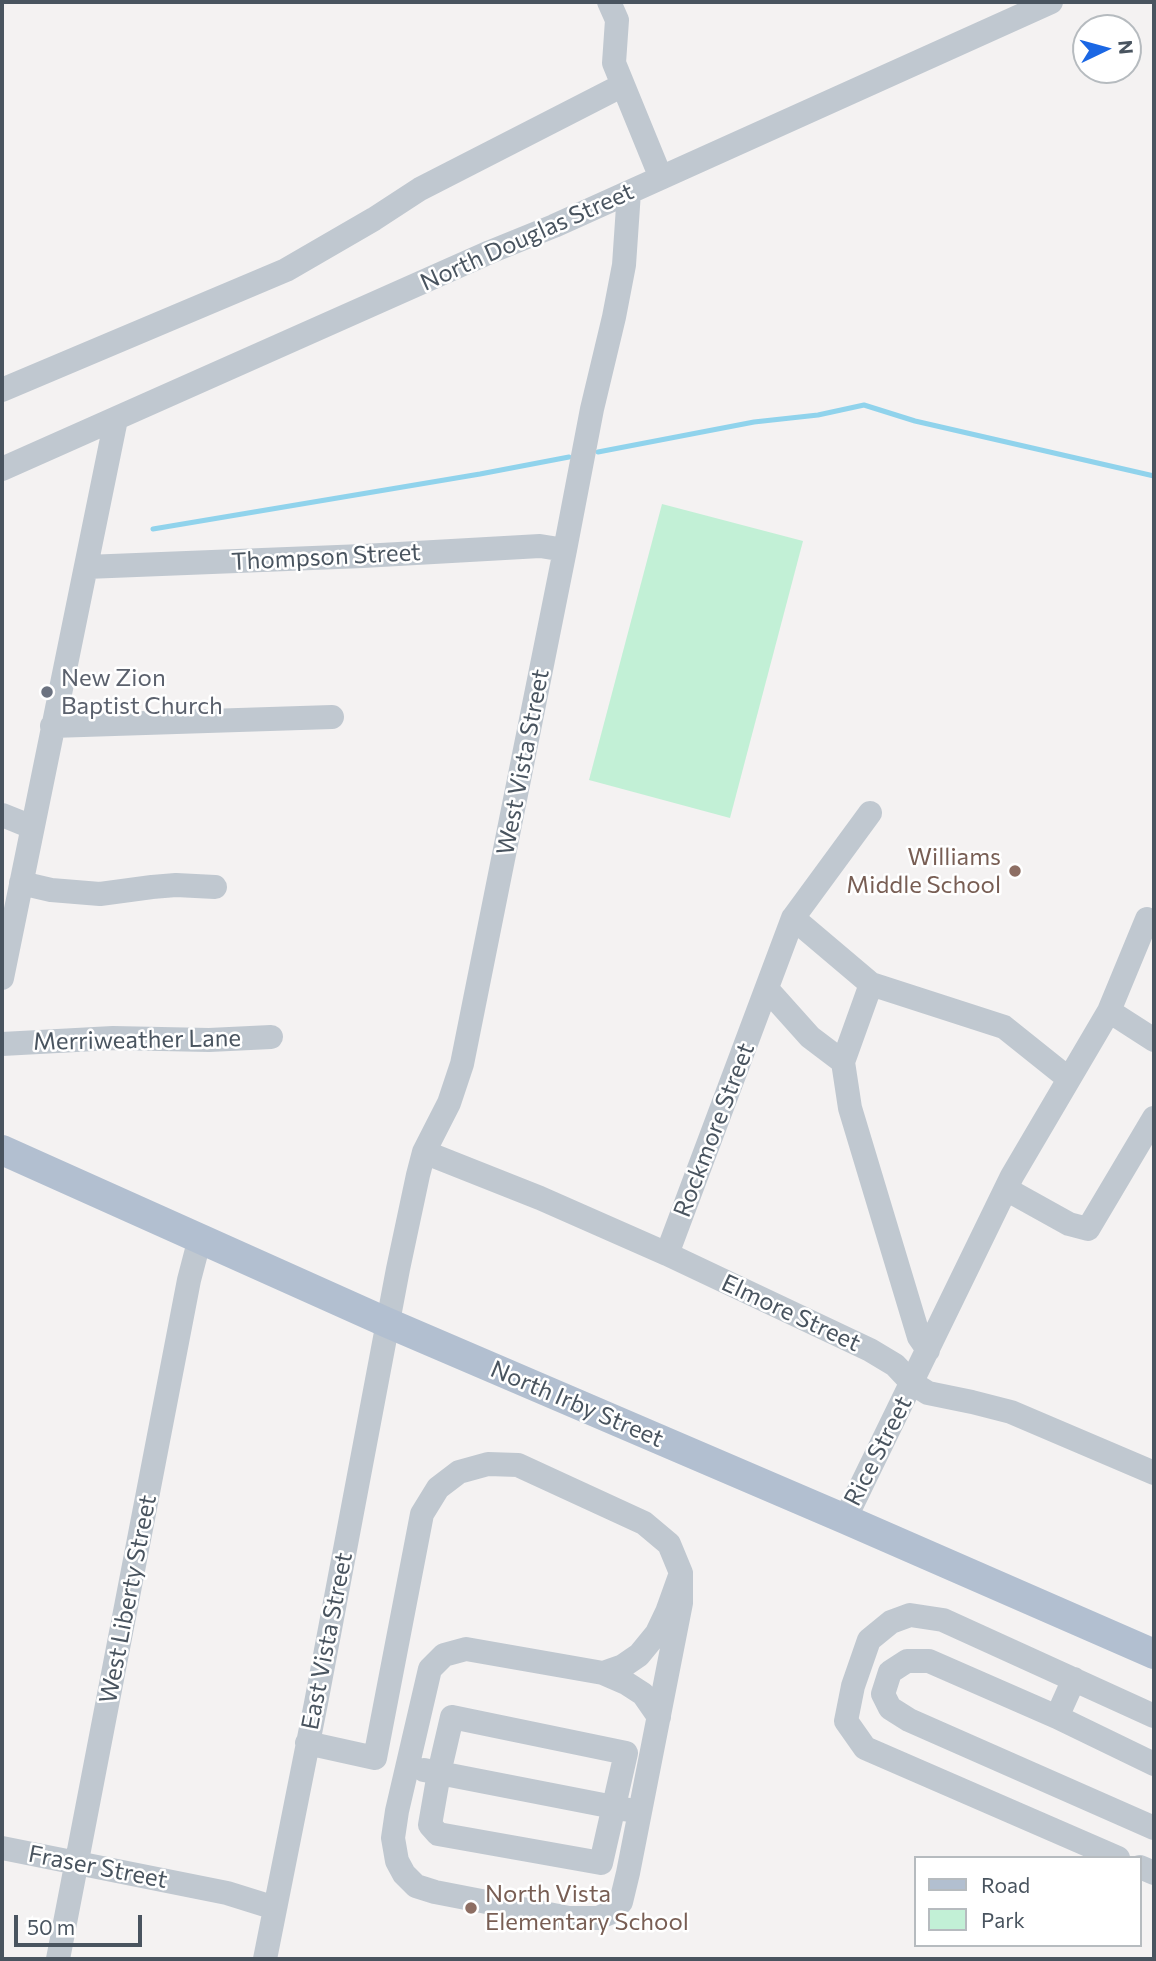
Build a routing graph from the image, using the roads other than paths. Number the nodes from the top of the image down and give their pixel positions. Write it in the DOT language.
graph roads {
  1 [pos="609,2"];
  2 [pos="1051,2"];
  3 [pos="623,85"];
  4 [pos="661,178"];
  5 [pos="629,192"];
  6 [pos="2,390"];
  7 [pos="116,419"];
  8 [pos="2,469"];
  9 [pos="565,550"];
  10 [pos="86,567"];
  11 [pos="332,717"];
  12 [pos="52,726"];
  13 [pos="870,813"];
  14 [pos="2,815"];
  15 [pos="32,827"];
  16 [pos="21,883"];
  17 [pos="215,887"];
  18 [pos="793,918"];
  19 [pos="1147,919"];
  20 [pos="2,978"];
  21 [pos="871,984"];
  22 [pos="764,998"];
  23 [pos="1109,1011"];
  24 [pos="271,1037"];
  25 [pos="1154,1040"];
  26 [pos="2,1044"];
  27 [pos="843,1062"];
  28 [pos="1069,1079"];
  29 [pos="1154,1118"];
  30 [pos="2,1150"];
  31 [pos="424,1152"];
  32 [pos="1006,1189"];
  33 [pos="200,1238"];
  34 [pos="667,1254"];
  35 [pos="388,1323"];
  36 [pos="928,1350"];
  37 [pos="912,1383"];
  38 [pos="1154,1474"];
  39 [pos="845,1518"];
  40 [pos="681,1573"];
  41 [pos="1154,1654"];
  42 [pos="603,1673"];
  43 [pos="1074,1679"];
  44 [pos="1154,1716"];
  45 [pos="659,1717"];
  46 [pos="1057,1717"];
  47 [pos="307,1743"];
  48 [pos="375,1758"];
  49 [pos="1154,1764"];
  50 [pos="407,1767"];
  51 [pos="439,1773"];
  52 [pos="615,1807"];
  53 [pos="640,1812"];
  54 [pos="1154,1828"];
  55 [pos="2,1848"];
  56 [pos="1113,1856"];
  57 [pos="77,1863"];
  58 [pos="275,1908"];
  59 [pos="58,1959"];
  60 [pos="265,1959"];
  1 -- 3 [label="street"];
  2 -- 4 [label="street, North Douglas Street"];
  3 -- 4 [label="street"];
  3 -- 6 [label="street"];
  4 -- 5 [label="street, North Douglas Street"];
  5 -- 7 [label="street, North Douglas Street"];
  5 -- 9 [label="street, West Vista Street"];
  7 -- 8 [label="street, North Douglas Street"];
  7 -- 10 [label="street"];
  9 -- 10 [label="street, Thompson Street"];
  9 -- 31 [label="street, West Vista Street"];
  10 -- 12 [label="street"];
  11 -- 12 [label="street"];
  12 -- 15 [label="street"];
  13 -- 18 [label="street, Rockmore Street"];
  14 -- 15 [label="street"];
  15 -- 16 [label="street"];
  16 -- 17 [label="street"];
  16 -- 20 [label="street"];
  18 -- 21 [label="street"];
  18 -- 22 [label="street, Rockmore Street"];
  19 -- 23 [label="street, Rice Street"];
  21 -- 27 [label="street"];
  21 -- 28 [label="street"];
  22 -- 27 [label="street"];
  22 -- 34 [label="street, Rockmore Street"];
  23 -- 25 [label="street"];
  23 -- 28 [label="street, Rice Street"];
  24 -- 26 [label="street, Merriweather Lane"];
  27 -- 36 [label="street"];
  28 -- 32 [label="street, Rice Street"];
  29 -- 32 [label="street"];
  30 -- 33 [label="main road, North Irby Street"];
  31 -- 34 [label="street, Elmore Street"];
  31 -- 35 [label="street, West Vista Street"];
  32 -- 36 [label="street, Rice Street"];
  33 -- 35 [label="main road, North Irby Street"];
  33 -- 57 [label="street, West Liberty Street"];
  34 -- 37 [label="street, Elmore Street"];
  35 -- 39 [label="main road, North Irby Street"];
  35 -- 47 [label="street, East Vista Street"];
  36 -- 37 [label="street, Rice Street"];
  37 -- 38 [label="street, Elmore Street"];
  37 -- 39 [label="street, Rice Street"];
  39 -- 41 [label="main road, North Irby Street"];
  40 -- 42 [label="street"];
  40 -- 45 [label="street"];
  40 -- 48 [label="street"];
  42 -- 45 [label="street"];
  42 -- 50 [label="street"];
  43 -- 44 [label="street"];
  43 -- 46 [label="street"];
  43 -- 56 [label="street"];
  45 -- 53 [label="street"];
  46 -- 49 [label="street"];
  46 -- 54 [label="street"];
  47 -- 48 [label="street"];
  47 -- 58 [label="street, East Vista Street"];
  48 -- 50 [label="street"];
  50 -- 51 [label="street"];
  50 -- 53 [label="street"];
  51 -- 52 [label="street"];
  51 -- 52 [label="street"];
  51 -- 52 [label="street"];
  52 -- 53 [label="street"];
  55 -- 57 [label="street, Fraser Street"];
  57 -- 58 [label="street, Fraser Street"];
  57 -- 59 [label="street, West Liberty Street"];
  58 -- 60 [label="street, East Vista Street"];
}
